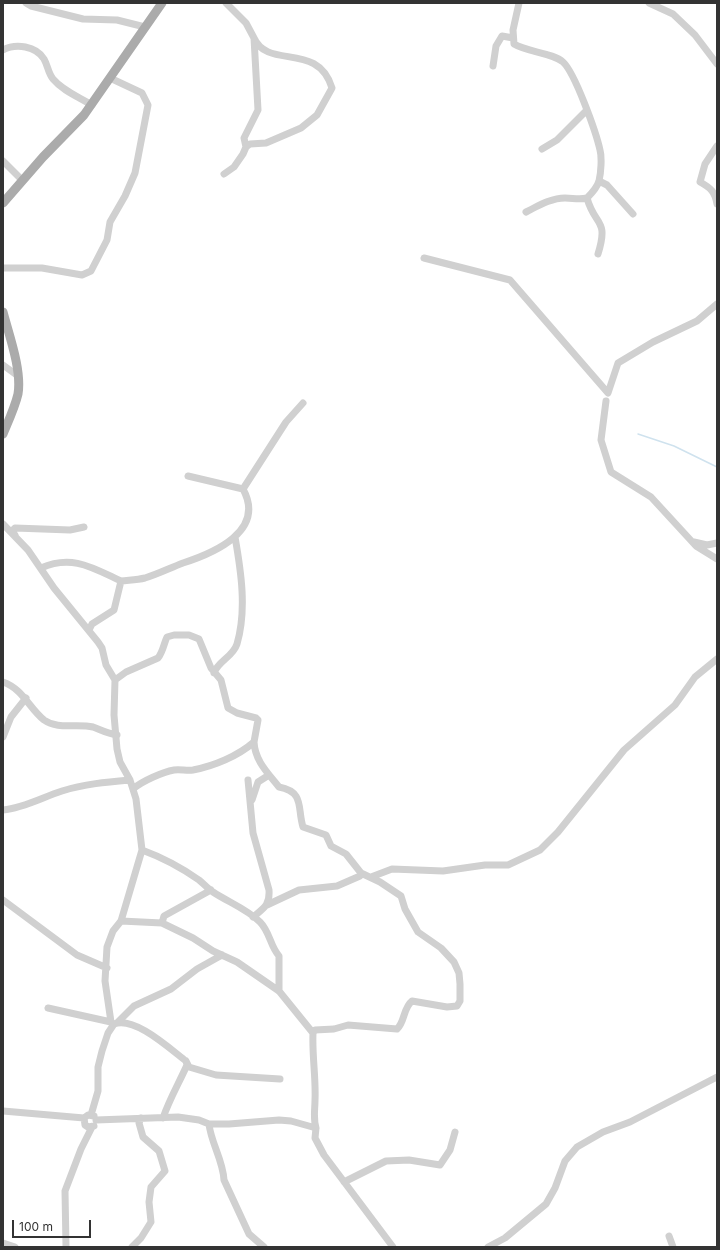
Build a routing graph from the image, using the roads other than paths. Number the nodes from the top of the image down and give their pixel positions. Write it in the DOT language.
graph roads {
  1 [pos="26,3"];
  2 [pos="162,3"];
  3 [pos="226,3"];
  4 [pos="519,3"];
  5 [pos="649,3"];
  6 [pos="145,27"];
  7 [pos="254,38"];
  8 [pos="513,38"];
  9 [pos="3,50"];
  10 [pos="717,64"];
  11 [pos="493,66"];
  12 [pos="110,78"];
  13 [pos="92,105"];
  14 [pos="586,110"];
  15 [pos="717,146"];
  16 [pos="246,147"];
  17 [pos="542,149"];
  18 [pos="3,161"];
  19 [pos="224,174"];
  20 [pos="22,180"];
  21 [pos="599,181"];
  22 [pos="587,198"];
  23 [pos="3,203"];
  24 [pos="717,204"];
  25 [pos="526,212"];
  26 [pos="633,214"];
  27 [pos="598,254"];
  28 [pos="424,258"];
  29 [pos="3,268"];
  30 [pos="717,304"];
  31 [pos="3,312"];
  32 [pos="3,366"];
  33 [pos="18,376"];
  34 [pos="606,401"];
  35 [pos="303,403"];
  36 [pos="4,430"];
  37 [pos="188,476"];
  38 [pos="243,489"];
  39 [pos="3,524"];
  40 [pos="84,527"];
  41 [pos="15,535"];
  42 [pos="235,537"];
  43 [pos="694,542"];
  44 [pos="717,543"];
  45 [pos="717,559"];
  46 [pos="40,568"];
  47 [pos="121,581"];
  48 [pos="89,630"];
  49 [pos="717,659"];
  50 [pos="214,673"];
  51 [pos="115,680"];
  52 [pos="3,682"];
  53 [pos="26,698"];
  54 [pos="117,735"];
  55 [pos="3,737"];
  56 [pos="254,742"];
  57 [pos="269,775"];
  58 [pos="130,780"];
  59 [pos="248,780"];
  60 [pos="133,789"];
  61 [pos="252,800"];
  62 [pos="3,810"];
  63 [pos="142,850"];
  64 [pos="361,873"];
  65 [pos="371,878"];
  66 [pos="211,890"];
  67 [pos="3,900"];
  68 [pos="267,905"];
  69 [pos="253,917"];
  70 [pos="121,921"];
  71 [pos="162,924"];
  72 [pos="222,955"];
  73 [pos="107,968"];
  74 [pos="279,991"];
  75 [pos="48,1008"];
  76 [pos="114,1023"];
  77 [pos="313,1033"];
  78 [pos="186,1061"];
  79 [pos="717,1077"];
  80 [pos="280,1079"];
  81 [pos="3,1111"];
  82 [pos="90,1117"];
  83 [pos="141,1118"];
  84 [pos="163,1118"];
  85 [pos="208,1124"];
  86 [pos="92,1127"];
  87 [pos="316,1128"];
  88 [pos="455,1132"];
  89 [pos="344,1182"];
  90 [pos="669,1236"];
  91 [pos="3,1243"];
  92 [pos="15,1247"];
  93 [pos="66,1247"];
  94 [pos="132,1247"];
  95 [pos="264,1247"];
  96 [pos="393,1247"];
  97 [pos="488,1247"];
  98 [pos="673,1247"];
  1 -- 6 [label="street"];
  2 -- 6 [label="main road"];
  3 -- 7 [label="street"];
  4 -- 8 [label="street"];
  5 -- 10 [label="street"];
  6 -- 12 [label="main road"];
  7 -- 16 [label="street"];
  7 -- 16 [label="street"];
  8 -- 11 [label="street"];
  8 -- 14 [label="street"];
  9 -- 13 [label="street"];
  12 -- 13 [label="main road"];
  12 -- 29 [label="street"];
  13 -- 20 [label="main road"];
  14 -- 17 [label="street"];
  14 -- 21 [label="street"];
  15 -- 24 [label="street"];
  16 -- 19 [label="street"];
  18 -- 20 [label="street"];
  20 -- 23 [label="main road"];
  21 -- 22 [label="street"];
  21 -- 26 [label="street"];
  22 -- 25 [label="street"];
  22 -- 27 [label="street"];
  28 -- 30 [label="street"];
  31 -- 33 [label="main road"];
  32 -- 33 [label="street"];
  33 -- 36 [label="main road"];
  34 -- 43 [label="street"];
  35 -- 38 [label="street"];
  37 -- 38 [label="street"];
  38 -- 42 [label="street"];
  39 -- 41 [label="street"];
  40 -- 41 [label="street"];
  41 -- 46 [label="street"];
  42 -- 47 [label="street"];
  42 -- 50 [label="street"];
  43 -- 44 [label="street"];
  43 -- 45 [label="street"];
  46 -- 47 [label="street"];
  46 -- 48 [label="street"];
  47 -- 48 [label="street"];
  48 -- 51 [label="street"];
  49 -- 65 [label="street"];
  50 -- 51 [label="street"];
  50 -- 56 [label="street"];
  51 -- 54 [label="street"];
  52 -- 53 [label="street"];
  53 -- 54 [label="street"];
  53 -- 55 [label="street"];
  54 -- 58 [label="street"];
  56 -- 57 [label="street"];
  56 -- 60 [label="street"];
  57 -- 61 [label="street"];
  57 -- 64 [label="street"];
  58 -- 60 [label="street"];
  58 -- 62 [label="street"];
  59 -- 61 [label="street"];
  60 -- 63 [label="street"];
  61 -- 68 [label="street"];
  63 -- 66 [label="street"];
  63 -- 70 [label="street"];
  64 -- 65 [label="street"];
  64 -- 68 [label="street"];
  65 -- 77 [label="street"];
  66 -- 69 [label="street"];
  66 -- 71 [label="street"];
  67 -- 73 [label="street"];
  68 -- 69 [label="street"];
  69 -- 74 [label="street"];
  70 -- 71 [label="street"];
  70 -- 73 [label="street"];
  71 -- 72 [label="street"];
  72 -- 74 [label="street"];
  72 -- 76 [label="street"];
  73 -- 76 [label="street"];
  74 -- 77 [label="street"];
  75 -- 76 [label="street"];
  76 -- 78 [label="street"];
  76 -- 82 [label="street"];
  77 -- 87 [label="street"];
  78 -- 80 [label="street"];
  78 -- 84 [label="street"];
  79 -- 97 [label="street"];
  81 -- 82 [label="street"];
  82 -- 83 [label="street"];
  82 -- 86 [label="street"];
  82 -- 86 [label="street"];
  83 -- 84 [label="street"];
  83 -- 94 [label="street"];
  84 -- 85 [label="street"];
  85 -- 87 [label="street"];
  85 -- 95 [label="street"];
  86 -- 93 [label="street"];
  87 -- 89 [label="street"];
  88 -- 89 [label="street"];
  89 -- 96 [label="street"];
  90 -- 98 [label="street"];
  91 -- 92 [label="street"];
}
